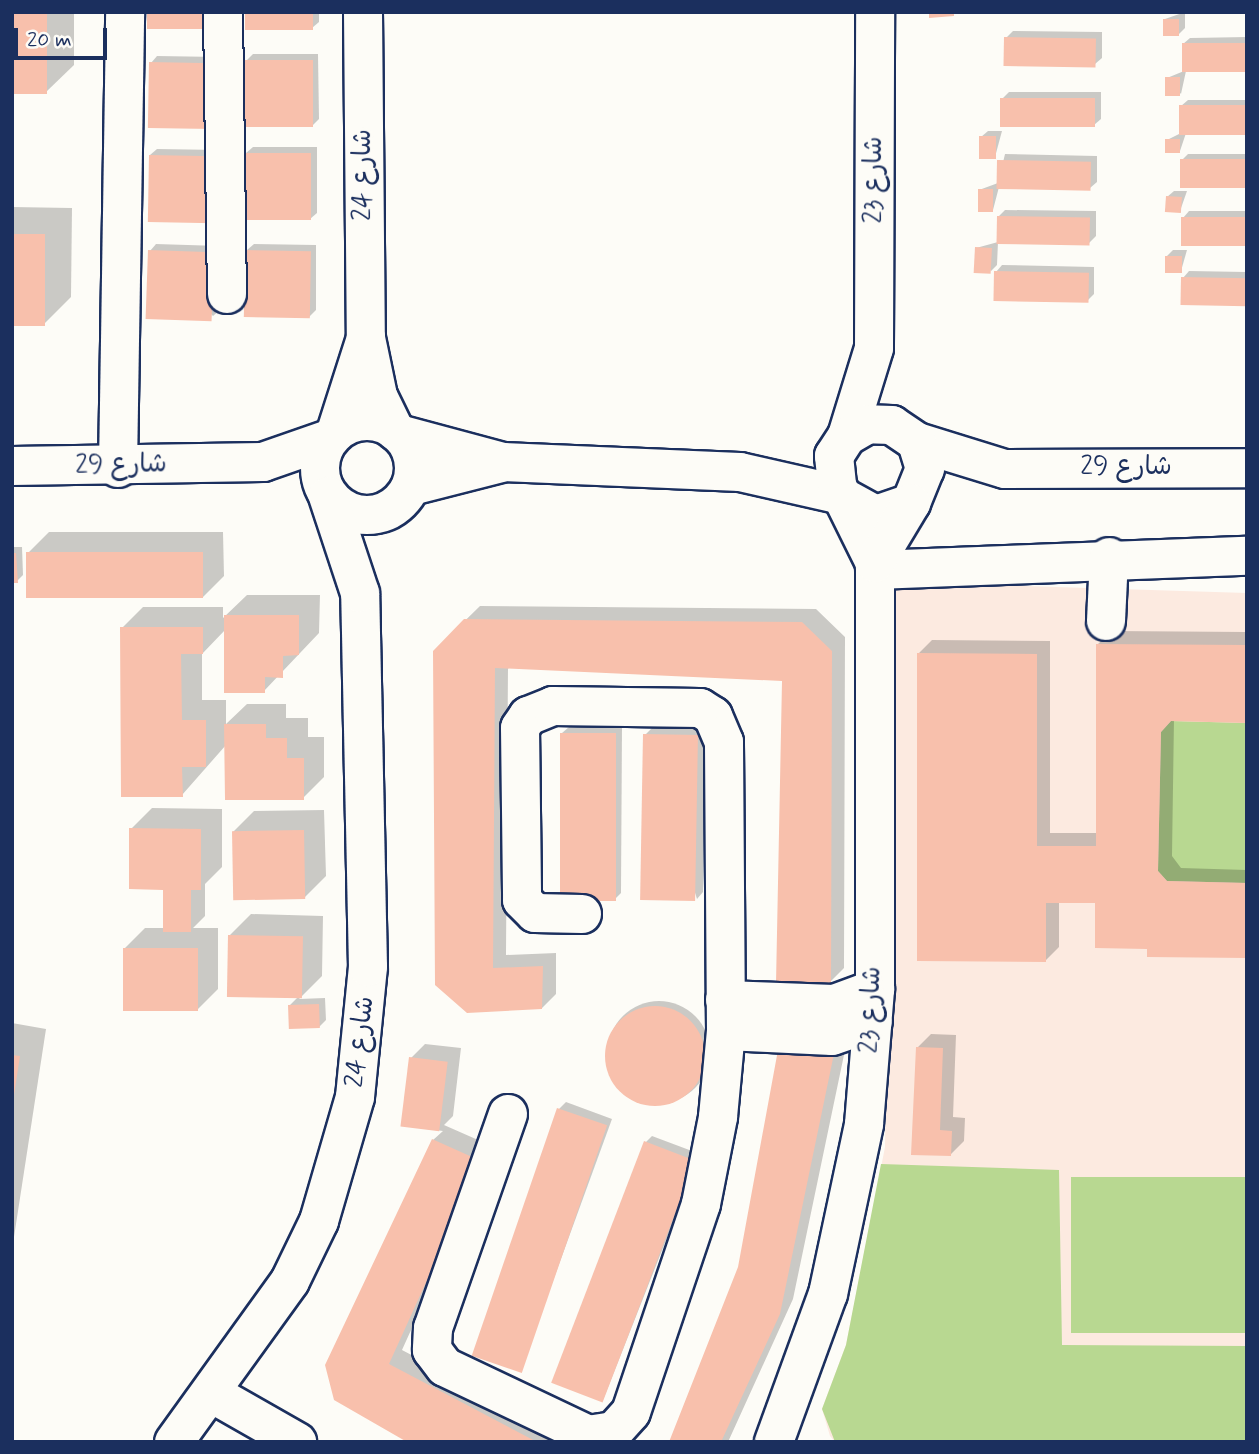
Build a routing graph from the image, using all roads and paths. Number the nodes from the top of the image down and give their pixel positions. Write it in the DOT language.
graph roads {
  1 [pos="125,12"];
  2 [pos="223,12"];
  3 [pos="363,12"];
  4 [pos="875,12"];
  5 [pos="227,295"];
  6 [pos="366,338"];
  7 [pos="874,348"];
  8 [pos="397,432"];
  9 [pos="333,435"];
  10 [pos="845,437"];
  11 [pos="915,440"];
  12 [pos="503,462"];
  13 [pos="230,463"];
  14 [pos="12,466"];
  15 [pos="118,468"];
  16 [pos="1247,468"];
  17 [pos="1004,469"];
  18 [pos="740,472"];
  19 [pos="326,493"];
  20 [pos="405,495"];
  21 [pos="842,496"];
  22 [pos="914,500"];
  23 [pos="1247,556"];
  24 [pos="1109,557"];
  25 [pos="875,567"];
  26 [pos="360,593"];
  27 [pos="1111,621"];
  28 [pos="582,914"];
  29 [pos="874,1005"];
  30 [pos="725,1016"];
  31 [pos="508,1114"];
  32 [pos="213,1394"];
  33 [pos="174,1442"];
  34 [pos="297,1442"];
  35 [pos="774,1442"];
  1 -- 15 [label="street"];
  2 -- 5 [label="street"];
  3 -- 6 [label="street, شارع 24"];
  4 -- 7 [label="street, شارع 23"];
  6 -- 8 [label="street, شارع 24"];
  6 -- 9 [label="street, شارع 24"];
  7 -- 10 [label="street, شارع 23"];
  7 -- 11 [label="street, شارع 23"];
  8 -- 9 [label="street"];
  8 -- 12 [label="street"];
  8 -- 20 [label="street"];
  9 -- 13 [label="street, شارع 29"];
  9 -- 19 [label="street"];
  10 -- 11 [label="street"];
  10 -- 18 [label="street"];
  10 -- 21 [label="street"];
  11 -- 17 [label="street, شارع 29"];
  11 -- 22 [label="street"];
  12 -- 18 [label="street"];
  12 -- 20 [label="street"];
  13 -- 15 [label="street, شارع 29"];
  13 -- 19 [label="street, شارع 29"];
  14 -- 15 [label="street, شارع 29"];
  16 -- 17 [label="street, شارع 29"];
  17 -- 22 [label="street, شارع 29"];
  18 -- 21 [label="street"];
  19 -- 20 [label="street"];
  19 -- 26 [label="street, شارع 24"];
  20 -- 26 [label="street, شارع 24"];
  21 -- 22 [label="street"];
  21 -- 25 [label="street, شارع 23"];
  22 -- 25 [label="street"];
  23 -- 24 [label="street"];
  24 -- 25 [label="street"];
  24 -- 27 [label="street"];
  25 -- 29 [label="street, شارع 23"];
  26 -- 32 [label="street, شارع 24"];
  28 -- 30 [label="street"];
  29 -- 30 [label="street"];
  29 -- 35 [label="street, شارع 23"];
  30 -- 31 [label="street"];
  32 -- 33 [label="street, شارع 24"];
  32 -- 34 [label="street"];
}
